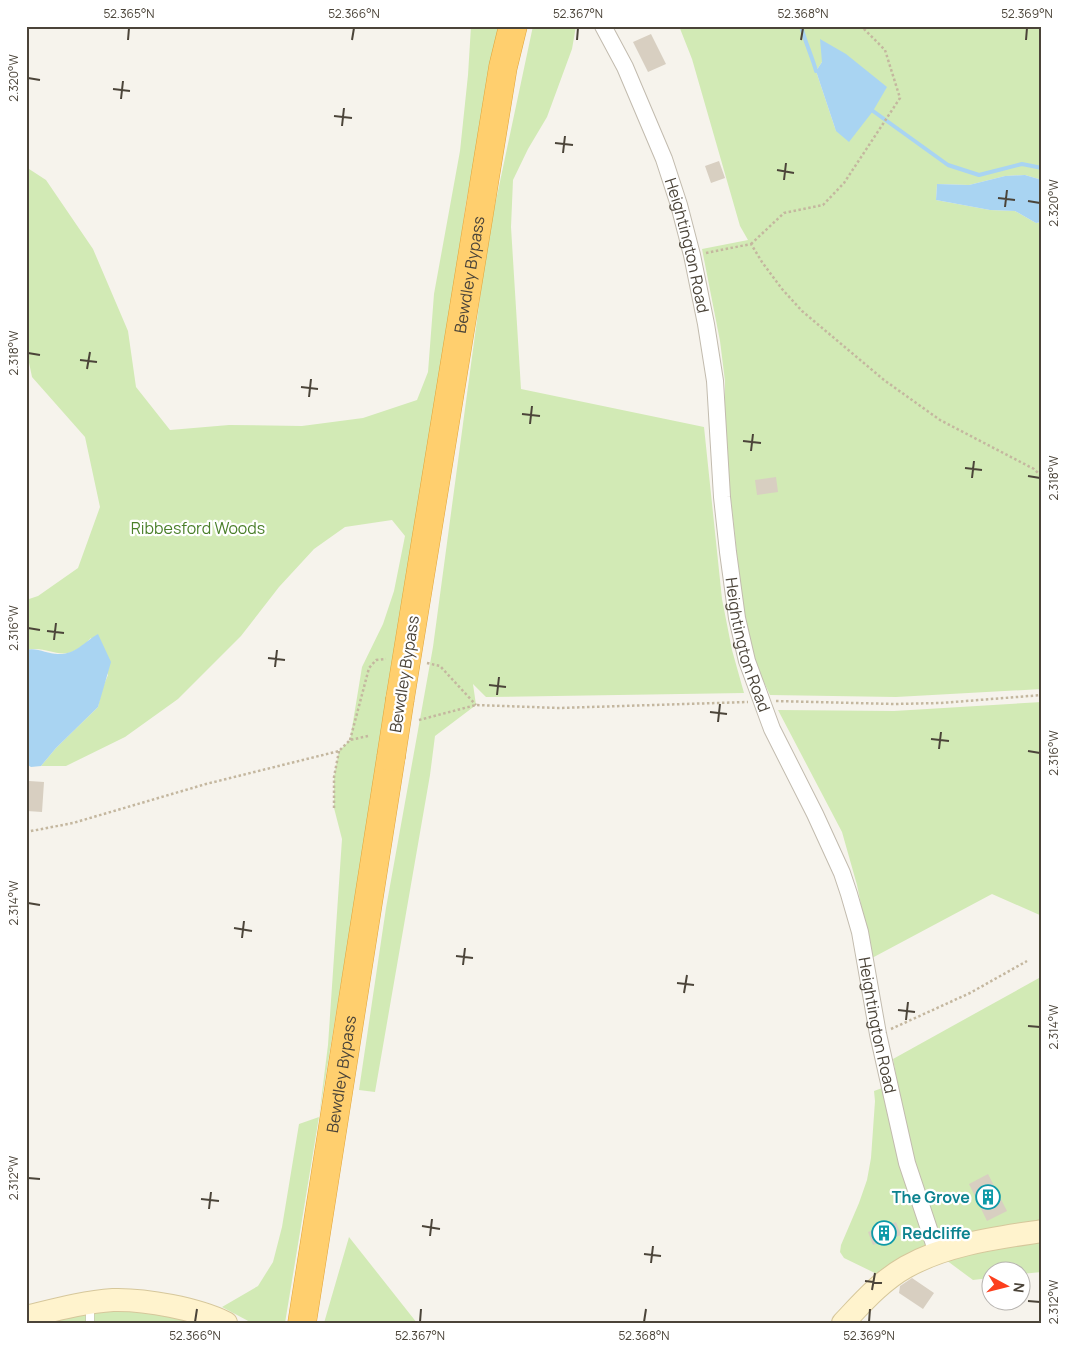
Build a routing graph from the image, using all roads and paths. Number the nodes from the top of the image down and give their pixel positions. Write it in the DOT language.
graph roads {
  1 [pos="513,26"];
  2 [pos="603,26"];
  3 [pos="861,26"];
  4 [pos="751,244"];
  5 [pos="692,255"];
  6 [pos="1042,477"];
  7 [pos="407,659"];
  8 [pos="1042,696"];
  9 [pos="760,701"];
  10 [pos="476,704"];
  11 [pos="419,720"];
  12 [pos="368,736"];
  13 [pos="350,740"];
  14 [pos="339,751"];
  15 [pos="334,808"];
  16 [pos="26,832"];
  17 [pos="1027,961"];
  18 [pos="878,1034"];
  19 [pos="1042,1231"];
  20 [pos="937,1253"];
  21 [pos="90,1313"];
  22 [pos="303,1315"];
  23 [pos="26,1317"];
  24 [pos="226,1323"];
  25 [pos="843,1323"];
  1 -- 7 [label="highway, Bewdley Bypass"];
  2 -- 5 [label="street, Heightington Road"];
  3 -- 4 [label="path"];
  4 -- 5 [label="path"];
  4 -- 6 [label="path"];
  5 -- 9 [label="street, Heightington Road"];
  7 -- 10 [label="path"];
  7 -- 13 [label="path"];
  7 -- 22 [label="highway, Bewdley Bypass, bridge"];
  8 -- 9 [label="path"];
  9 -- 10 [label="path"];
  9 -- 18 [label="street, Heightington Road"];
  10 -- 11 [label="path"];
  12 -- 13 [label="path"];
  13 -- 14 [label="path"];
  14 -- 15 [label="path"];
  14 -- 16 [label="path"];
  17 -- 18 [label="path"];
  18 -- 20 [label="street, Heightington Road"];
  19 -- 20 [label="main road"];
  20 -- 25 [label="main road"];
  21 -- 23 [label="main road"];
  21 -- 24 [label="main road"];
}
